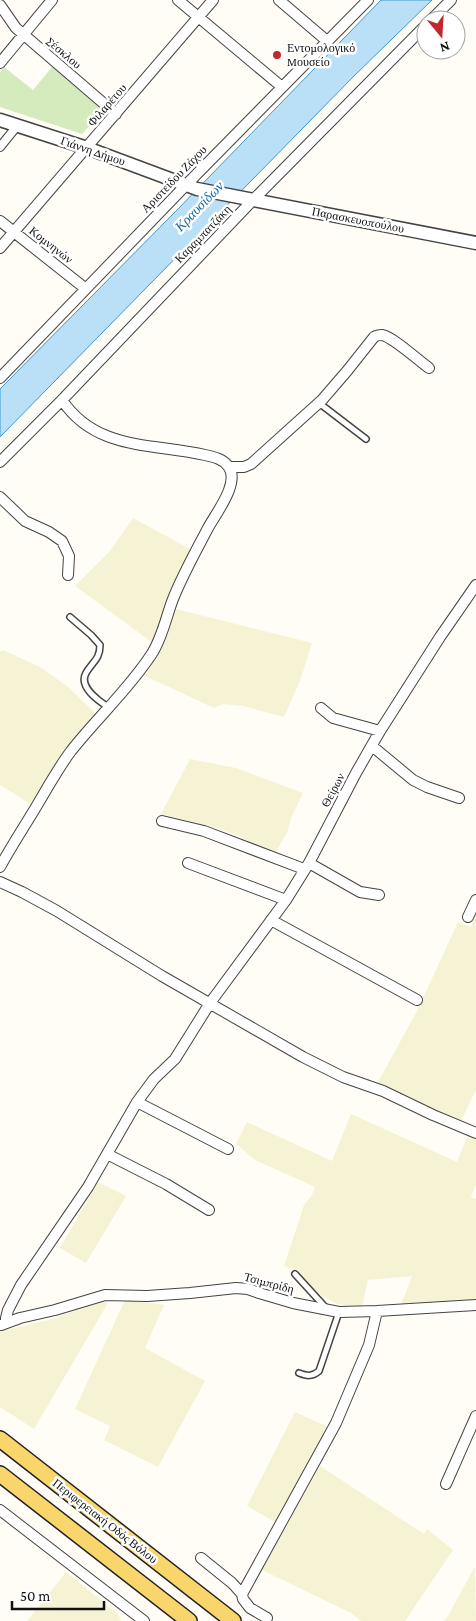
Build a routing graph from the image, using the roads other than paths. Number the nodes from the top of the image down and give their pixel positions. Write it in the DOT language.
graph roads {
  1 [pos="52,0"];
  2 [pos="178,0"];
  3 [pos="213,0"];
  4 [pos="279,0"];
  5 [pos="368,0"];
  6 [pos="451,0"];
  7 [pos="0,6"];
  8 [pos="441,10"];
  9 [pos="199,17"];
  10 [pos="24,35"];
  11 [pos="416,35"];
  12 [pos="328,41"];
  13 [pos="0,63"];
  14 [pos="282,87"];
  15 [pos="116,114"];
  16 [pos="0,120"];
  17 [pos="17,126"];
  18 [pos="0,147"];
  19 [pos="87,148"];
  20 [pos="191,187"];
  21 [pos="246,199"];
  22 [pos="0,221"];
  23 [pos="14,232"];
  24 [pos="476,243"];
  25 [pos="0,248"];
  26 [pos="86,289"];
  27 [pos="429,368"];
  28 [pos="0,378"];
  29 [pos="62,400"];
  30 [pos="318,403"];
  31 [pos="366,439"];
  32 [pos="0,462"];
  33 [pos="229,467"];
  34 [pos="0,497"];
  35 [pos="68,575"];
  36 [pos="476,585"];
  37 [pos="70,617"];
  38 [pos="109,707"];
  39 [pos="322,708"];
  40 [pos="380,731"];
  41 [pos="372,746"];
  42 [pos="459,798"];
  43 [pos="162,821"];
  44 [pos="188,862"];
  45 [pos="306,866"];
  46 [pos="0,867"];
  47 [pos="0,882"];
  48 [pos="379,895"];
  49 [pos="286,900"];
  50 [pos="476,900"];
  51 [pos="468,917"];
  52 [pos="271,920"];
  53 [pos="417,1000"];
  54 [pos="210,1003"];
  55 [pos="138,1102"];
  56 [pos="476,1132"];
  57 [pos="228,1149"];
  58 [pos="107,1154"];
  59 [pos="209,1210"];
  60 [pos="295,1274"];
  61 [pos="476,1305"];
  62 [pos="328,1310"];
  63 [pos="377,1311"];
  64 [pos="339,1312"];
  65 [pos="3,1320"];
  66 [pos="299,1373"];
  67 [pos="476,1416"];
  68 [pos="0,1439"];
  69 [pos="0,1474"];
  70 [pos="446,1484"];
  71 [pos="0,1510"];
  72 [pos="201,1558"];
  73 [pos="242,1594"];
  74 [pos="267,1618"];
  75 [pos="144,1621"];
  76 [pos="189,1621"];
  77 [pos="233,1621"];
  1 -- 10 [label="street"];
  2 -- 9 [label="street"];
  3 -- 9 [label="street, Φιλαρέτου"];
  4 -- 12 [label="street"];
  5 -- 12 [label="street, Αριστείδου Ζάχου"];
  6 -- 8 [label="street"];
  7 -- 10 [label="street, Σέσκλου"];
  9 -- 14 [label="street"];
  9 -- 15 [label="street, Φιλαρέτου"];
  10 -- 13 [label="street"];
  10 -- 15 [label="street, Σέσκλου"];
  11 -- 21 [label="street, Καραμπατζάκη"];
  12 -- 14 [label="street, Αριστείδου Ζάχου"];
  14 -- 20 [label="street, Αριστείδου Ζάχου"];
  15 -- 19 [label="street, Φιλαρέτου"];
  16 -- 17 [label="street, Γιάννη Δήμου"];
  17 -- 18 [label="street"];
  17 -- 19 [label="street, Γιάννη Δήμου"];
  19 -- 20 [label="street, Γιάννη Δήμου"];
  19 -- 23 [label="street, Φιλαρέτου"];
  20 -- 21 [label="street, Γιάννη Δήμου"];
  20 -- 26 [label="street, Αριστείδου Ζάχου"];
  21 -- 24 [label="street, Παρασκευοπούλου"];
  21 -- 29 [label="street, Καραμπατζάκη"];
  22 -- 23 [label="street, Κομνηνών"];
  23 -- 25 [label="street, Φιλαρέτου"];
  23 -- 26 [label="street, Κομνηνών"];
  26 -- 28 [label="street, Αριστείδου Ζάχου"];
  27 -- 30 [label="street"];
  29 -- 32 [label="street, Καραμπατζάκη"];
  29 -- 33 [label="street"];
  30 -- 31 [label="lane"];
  30 -- 33 [label="street"];
  33 -- 38 [label="street"];
  34 -- 35 [label="street"];
  36 -- 40 [label="street, Θείρων"];
  37 -- 38 [label="lane"];
  38 -- 46 [label="street"];
  39 -- 40 [label="street"];
  40 -- 41 [label="street, Θείρων"];
  41 -- 42 [label="street"];
  41 -- 45 [label="street, Θείρων"];
  43 -- 45 [label="street"];
  44 -- 49 [label="street"];
  45 -- 48 [label="street"];
  45 -- 49 [label="street, Θείρων"];
  47 -- 54 [label="street"];
  49 -- 52 [label="street, Θείρων"];
  50 -- 51 [label="street"];
  52 -- 53 [label="street"];
  52 -- 54 [label="street, Θείρων"];
  54 -- 55 [label="street, Θείρων"];
  54 -- 56 [label="street"];
  55 -- 57 [label="street"];
  55 -- 58 [label="street, Θείρων"];
  58 -- 59 [label="street"];
  58 -- 65 [label="street, Θείρων"];
  60 -- 62 [label="lane"];
  61 -- 63 [label="street, Τσιμπρίδη"];
  62 -- 64 [label="street, Τσιμπρίδη"];
  62 -- 65 [label="street, Τσιμπρίδη"];
  63 -- 64 [label="street, Τσιμπρίδη"];
  63 -- 73 [label="street"];
  64 -- 66 [label="lane"];
  67 -- 70 [label="street"];
  68 -- 77 [label="main road, Περιφερειακή Οδός Βόλου"];
  69 -- 76 [label="main road"];
  71 -- 75 [label="street"];
  72 -- 73 [label="street"];
  73 -- 74 [label="street"];
}
